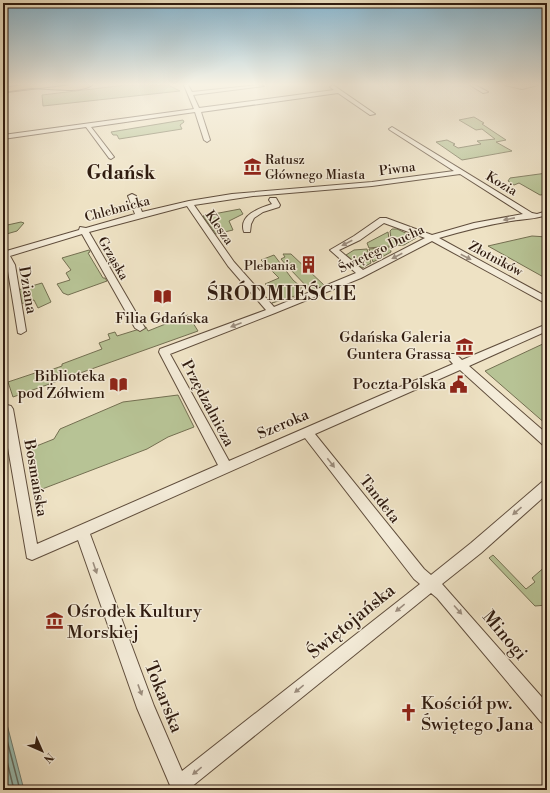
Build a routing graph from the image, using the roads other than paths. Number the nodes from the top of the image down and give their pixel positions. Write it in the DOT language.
graph roads {
  1 [pos="108,122"];
  2 [pos="201,122"];
  3 [pos="87,125"];
  4 [pos="392,129"];
  5 [pos="3,137"];
  6 [pos="207,140"];
  7 [pos="111,157"];
  8 [pos="3,172"];
  9 [pos="461,172"];
  10 [pos="4,175"];
  11 [pos="270,192"];
  12 [pos="239,195"];
  13 [pos="132,196"];
  14 [pos="189,203"];
  15 [pos="139,214"];
  16 [pos="547,214"];
  17 [pos="530,215"];
  18 [pos="83,230"];
  19 [pos="247,230"];
  20 [pos="432,238"];
  21 [pos="4,255"];
  22 [pos="362,274"];
  23 [pos="547,300"];
  24 [pos="272,311"];
  25 [pos="547,326"];
  26 [pos="140,328"];
  27 [pos="21,331"];
  28 [pos="164,352"];
  29 [pos="456,361"];
  30 [pos="5,410"];
  31 [pos="307,432"];
  32 [pos="547,441"];
  33 [pos="226,468"];
  34 [pos="547,486"];
  35 [pos="82,532"];
  36 [pos="32,553"];
  37 [pos="430,583"];
  38 [pos="547,716"];
  39 [pos="180,788"];
  1 -- 3 [label="street"];
  2 -- 6 [label="street"];
  3 -- 5 [label="street"];
  3 -- 7 [label="street"];
  4 -- 9 [label="street, Kozia"];
  8 -- 10 [label="street"];
  9 -- 11 [label="street, Piwna"];
  9 -- 17 [label="street, Kozia"];
  11 -- 12 [label="street, Piwna"];
  11 -- 19 [label="street"];
  12 -- 14 [label="street, Chlebnicka"];
  13 -- 15 [label="street"];
  14 -- 15 [label="street, Chlebnicka"];
  14 -- 24 [label="street, Klesza"];
  15 -- 18 [label="street, Chlebnicka"];
  16 -- 17 [label="street, Świętego Ducha"];
  17 -- 20 [label="street, Świętego Ducha, one-way"];
  18 -- 21 [label="street, Chlebnicka"];
  18 -- 26 [label="street, Grząska"];
  20 -- 22 [label="street, Świętego Ducha, one-way"];
  20 -- 22 [label="street, Złotników, one-way"];
  20 -- 23 [label="street, Złotników, one-way"];
  21 -- 27 [label="street, Dziana"];
  22 -- 24 [label="street, Świętego Ducha"];
  24 -- 28 [label="street, Świętego Ducha, one-way"];
  25 -- 29 [label="street, Szeroka"];
  28 -- 33 [label="street, Przędzalnicza"];
  29 -- 31 [label="street, Szeroka"];
  29 -- 32 [label="street"];
  30 -- 36 [label="street, Bosmańska"];
  31 -- 33 [label="street, Szeroka"];
  31 -- 37 [label="street, Tandeta, one-way"];
  33 -- 35 [label="street, Szeroka"];
  34 -- 37 [label="street, Świętojańska, one-way"];
  35 -- 36 [label="street, Szeroka"];
  35 -- 39 [label="street, Tokarska, one-way"];
  37 -- 38 [label="street, Minogi, one-way"];
  37 -- 39 [label="street, Świętojańska, one-way"];
}
